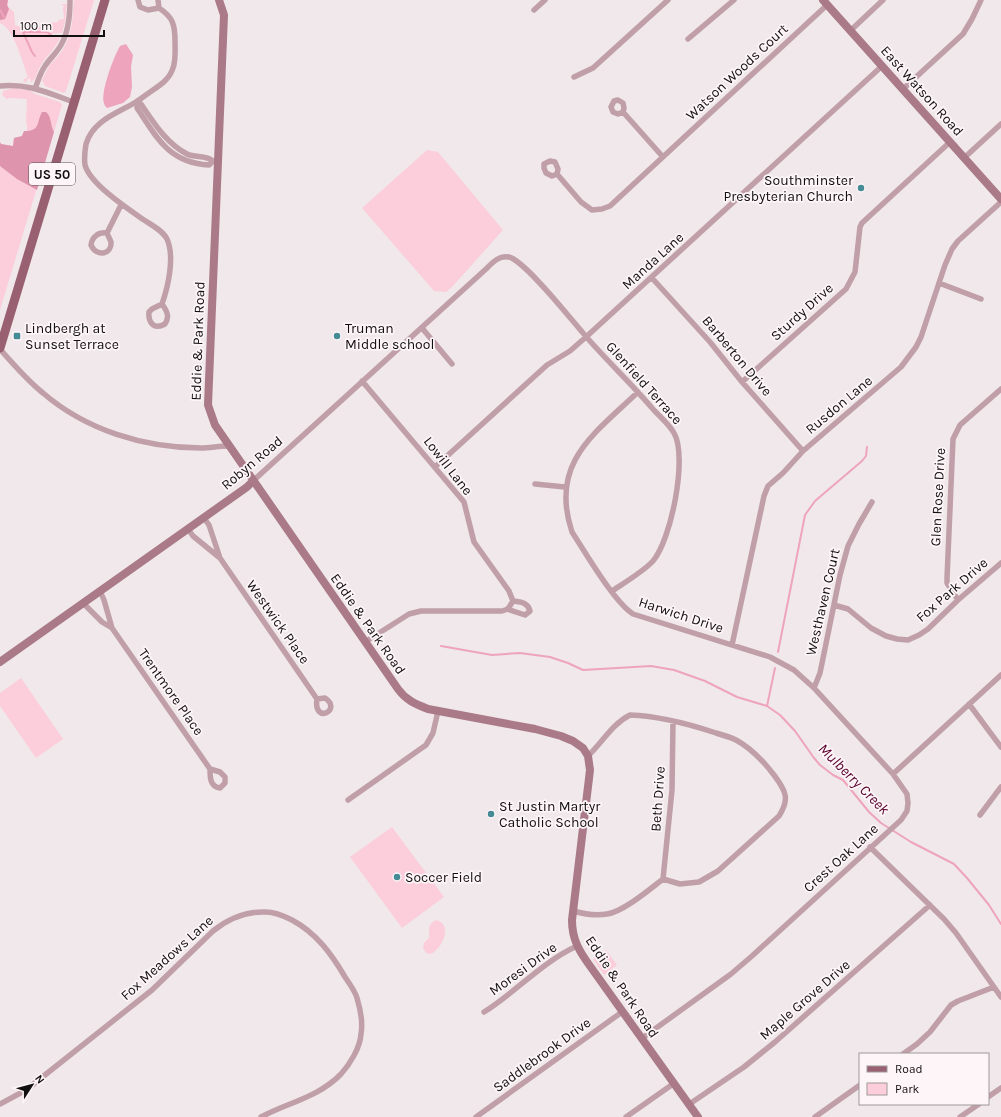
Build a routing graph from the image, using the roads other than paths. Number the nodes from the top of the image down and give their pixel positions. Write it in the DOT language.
graph roads {
  1 [pos="70,0"];
  2 [pos="105,0"];
  3 [pos="138,0"];
  4 [pos="158,0"];
  5 [pos="219,0"];
  6 [pos="545,0"];
  7 [pos="668,0"];
  8 [pos="734,0"];
  9 [pos="883,0"];
  10 [pos="981,0"];
  11 [pos="825,2"];
  12 [pos="159,8"];
  13 [pos="534,10"];
  14 [pos="850,30"];
  15 [pos="688,39"];
  16 [pos="882,66"];
  17 [pos="574,77"];
  18 [pos="0,86"];
  19 [pos="35,89"];
  20 [pos="903,89"];
  21 [pos="74,102"];
  22 [pos="137,103"];
  23 [pos="623,112"];
  24 [pos="1001,124"];
  25 [pos="950,142"];
  26 [pos="663,157"];
  27 [pos="964,158"];
  28 [pos="216,161"];
  29 [pos="557,174"];
  30 [pos="1001,200"];
  31 [pos="121,205"];
  32 [pos="107,233"];
  33 [pos="500,258"];
  34 [pos="652,278"];
  35 [pos="939,283"];
  36 [pos="981,299"];
  37 [pos="162,304"];
  38 [pos="422,328"];
  39 [pos="586,337"];
  40 [pos="0,348"];
  41 [pos="452,364"];
  42 [pos="362,381"];
  43 [pos="742,382"];
  44 [pos="1001,389"];
  45 [pos="638,392"];
  46 [pos="228,446"];
  47 [pos="803,452"];
  48 [pos="436,467"];
  49 [pos="254,482"];
  50 [pos="535,484"];
  51 [pos="565,487"];
  52 [pos="872,502"];
  53 [pos="204,518"];
  54 [pos="188,529"];
  55 [pos="220,558"];
  56 [pos="1001,563"];
  57 [pos="100,591"];
  58 [pos="612,591"];
  59 [pos="958,600"];
  60 [pos="513,601"];
  61 [pos="83,603"];
  62 [pos="834,605"];
  63 [pos="507,609"];
  64 [pos="112,628"];
  65 [pos="365,642"];
  66 [pos="732,645"];
  67 [pos="0,662"];
  68 [pos="1001,675"];
  69 [pos="814,688"];
  70 [pos="317,699"];
  71 [pos="969,704"];
  72 [pos="438,711"];
  73 [pos="673,721"];
  74 [pos="1001,747"];
  75 [pos="588,756"];
  76 [pos="210,769"];
  77 [pos="893,774"];
  78 [pos="1001,787"];
  79 [pos="348,800"];
  80 [pos="980,815"];
  81 [pos="870,847"];
  82 [pos="663,879"];
  83 [pos="930,904"];
  84 [pos="573,911"];
  85 [pos="577,946"];
  86 [pos="994,987"];
  87 [pos="1001,997"];
  88 [pos="484,1012"];
  89 [pos="622,1012"];
  90 [pos="641,1039"];
  91 [pos="904,1053"];
  92 [pos="673,1084"];
  93 [pos="859,1086"];
  94 [pos="1001,1088"];
  95 [pos="989,1096"];
  96 [pos="0,1104"];
  97 [pos="688,1105"];
  98 [pos="978,1105"];
  99 [pos="261,1117"];
  100 [pos="476,1117"];
  101 [pos="626,1117"];
  102 [pos="698,1117"];
  103 [pos="815,1117"];
  104 [pos="960,1117"];
  1 -- 19 [label="street"];
  2 -- 21 [label="main road, US 50"];
  3 -- 12 [label="street"];
  4 -- 12 [label="street"];
  5 -- 28 [label="street, Eddie & Park Road"];
  6 -- 13 [label="street"];
  7 -- 17 [label="street"];
  8 -- 15 [label="street"];
  9 -- 14 [label="street"];
  10 -- 20 [label="street"];
  11 -- 14 [label="street, East Watson Road"];
  11 -- 26 [label="street, Watson Woods Court"];
  12 -- 22 [label="street"];
  14 -- 16 [label="street, East Watson Road"];
  16 -- 20 [label="street, East Watson Road"];
  16 -- 34 [label="street, Manda Lane"];
  18 -- 19 [label="street"];
  19 -- 21 [label="street"];
  20 -- 25 [label="street, East Watson Road"];
  21 -- 40 [label="main road, US 50"];
  22 -- 28 [label="street"];
  22 -- 31 [label="street"];
  23 -- 26 [label="street"];
  24 -- 27 [label="street"];
  25 -- 27 [label="street, East Watson Road"];
  25 -- 43 [label="street, Sturdy Drive"];
  26 -- 29 [label="street, Watson Woods Court"];
  27 -- 30 [label="street, East Watson Road"];
  28 -- 46 [label="street, Eddie & Park Road"];
  30 -- 35 [label="street, Rusdon Lane"];
  31 -- 32 [label="street"];
  31 -- 37 [label="street"];
  33 -- 38 [label="street, Robyn Road"];
  33 -- 39 [label="street, Glenfield Terrace"];
  34 -- 39 [label="street, Manda Lane"];
  34 -- 43 [label="street, Barberton Drive"];
  35 -- 36 [label="street"];
  35 -- 47 [label="street, Rusdon Lane"];
  38 -- 41 [label="street"];
  38 -- 42 [label="street, Robyn Road"];
  39 -- 45 [label="street, Glenfield Terrace"];
  39 -- 48 [label="street, Manda Lane"];
  40 -- 46 [label="street"];
  42 -- 48 [label="street, Lowill Lane"];
  42 -- 49 [label="street, Robyn Road"];
  43 -- 47 [label="street, Barberton Drive"];
  44 -- 59 [label="street, Glen Rose Drive"];
  45 -- 51 [label="street, Harwich Drive"];
  45 -- 58 [label="street, Glenfield Terrace"];
  46 -- 49 [label="street, Eddie & Park Road"];
  47 -- 66 [label="street, Rusdon Lane"];
  48 -- 60 [label="street, Lowill Lane"];
  49 -- 53 [label="street, Robyn Road"];
  49 -- 65 [label="street, Eddie & Park Road"];
  50 -- 51 [label="street"];
  51 -- 58 [label="street, Harwich Drive"];
  52 -- 62 [label="street, Westhaven Court"];
  53 -- 54 [label="street, Robyn Road"];
  53 -- 55 [label="street, Westwick Place"];
  54 -- 55 [label="street, Westwick Place"];
  54 -- 57 [label="street, Robyn Road"];
  55 -- 70 [label="street, Westwick Place"];
  56 -- 59 [label="street, Fox Park Drive"];
  57 -- 61 [label="street, Robyn Road"];
  57 -- 64 [label="street, Trentmore Place"];
  58 -- 66 [label="street, Harwich Drive"];
  59 -- 62 [label="street, Fox Park Drive"];
  60 -- 63 [label="street"];
  60 -- 63 [label="street"];
  61 -- 64 [label="street, Trentmore Place"];
  61 -- 67 [label="street, Robyn Road"];
  62 -- 69 [label="street, Westhaven Court"];
  63 -- 65 [label="street"];
  64 -- 76 [label="street, Trentmore Place"];
  65 -- 72 [label="street, Eddie & Park Road"];
  66 -- 69 [label="street, Harwich Drive"];
  68 -- 71 [label="street"];
  69 -- 77 [label="street, Harwich Drive"];
  71 -- 74 [label="street"];
  71 -- 77 [label="street"];
  72 -- 75 [label="street, Eddie & Park Road"];
  72 -- 79 [label="street"];
  73 -- 75 [label="street"];
  73 -- 82 [label="street, Beth Drive"];
  73 -- 82 [label="street"];
  75 -- 84 [label="street, Eddie & Park Road"];
  77 -- 81 [label="street, Crest Oak Lane"];
  78 -- 80 [label="street"];
  81 -- 83 [label="street"];
  81 -- 90 [label="street, Crest Oak Lane"];
  82 -- 84 [label="street"];
  83 -- 86 [label="street"];
  83 -- 97 [label="street, Maple Grove Drive"];
  84 -- 85 [label="street, Eddie & Park Road"];
  85 -- 88 [label="street, Moresi Drive"];
  85 -- 89 [label="street, Eddie & Park Road"];
  86 -- 87 [label="street"];
  86 -- 91 [label="street"];
  89 -- 90 [label="street, Eddie & Park Road"];
  89 -- 100 [label="street, Saddlebrook Drive"];
  90 -- 92 [label="street, Eddie & Park Road"];
  92 -- 97 [label="street, Eddie & Park Road"];
  92 -- 101 [label="street"];
  93 -- 103 [label="street"];
  94 -- 95 [label="street"];
  96 -- 99 [label="street, Fox Meadows Lane"];
  97 -- 102 [label="street, Eddie & Park Road"];
  98 -- 104 [label="street"];
}
